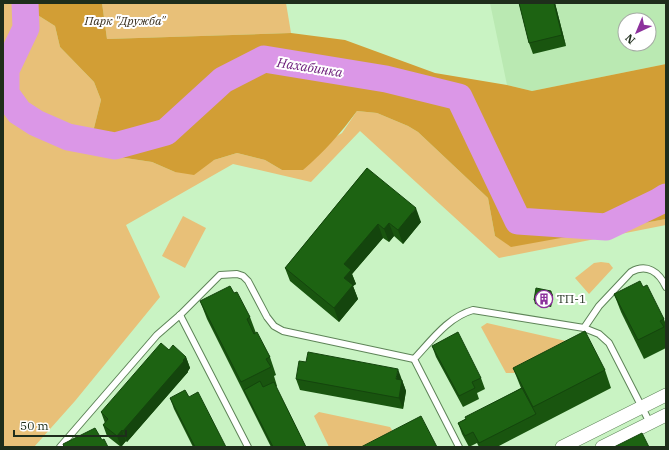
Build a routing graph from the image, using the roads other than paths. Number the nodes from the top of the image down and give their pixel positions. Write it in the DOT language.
graph roads {
  1 [pos="666,287"];
  2 [pos="180,315"];
  3 [pos="584,328"];
  4 [pos="414,359"];
  5 [pos="666,395"];
  6 [pos="643,407"];
  7 [pos="666,415"];
  8 [pos="650,423"];
  9 [pos="60,447"];
  10 [pos="248,447"];
  11 [pos="458,447"];
  12 [pos="562,447"];
  13 [pos="602,447"];
  1 -- 3 [label="lane"];
  2 -- 4 [label="lane"];
  2 -- 9 [label="lane"];
  2 -- 10 [label="lane"];
  3 -- 4 [label="lane"];
  3 -- 6 [label="lane"];
  4 -- 11 [label="lane"];
  5 -- 6 [label="street"];
  6 -- 8 [label="lane"];
  6 -- 12 [label="street"];
  7 -- 8 [label="street"];
  8 -- 13 [label="street"];
}
